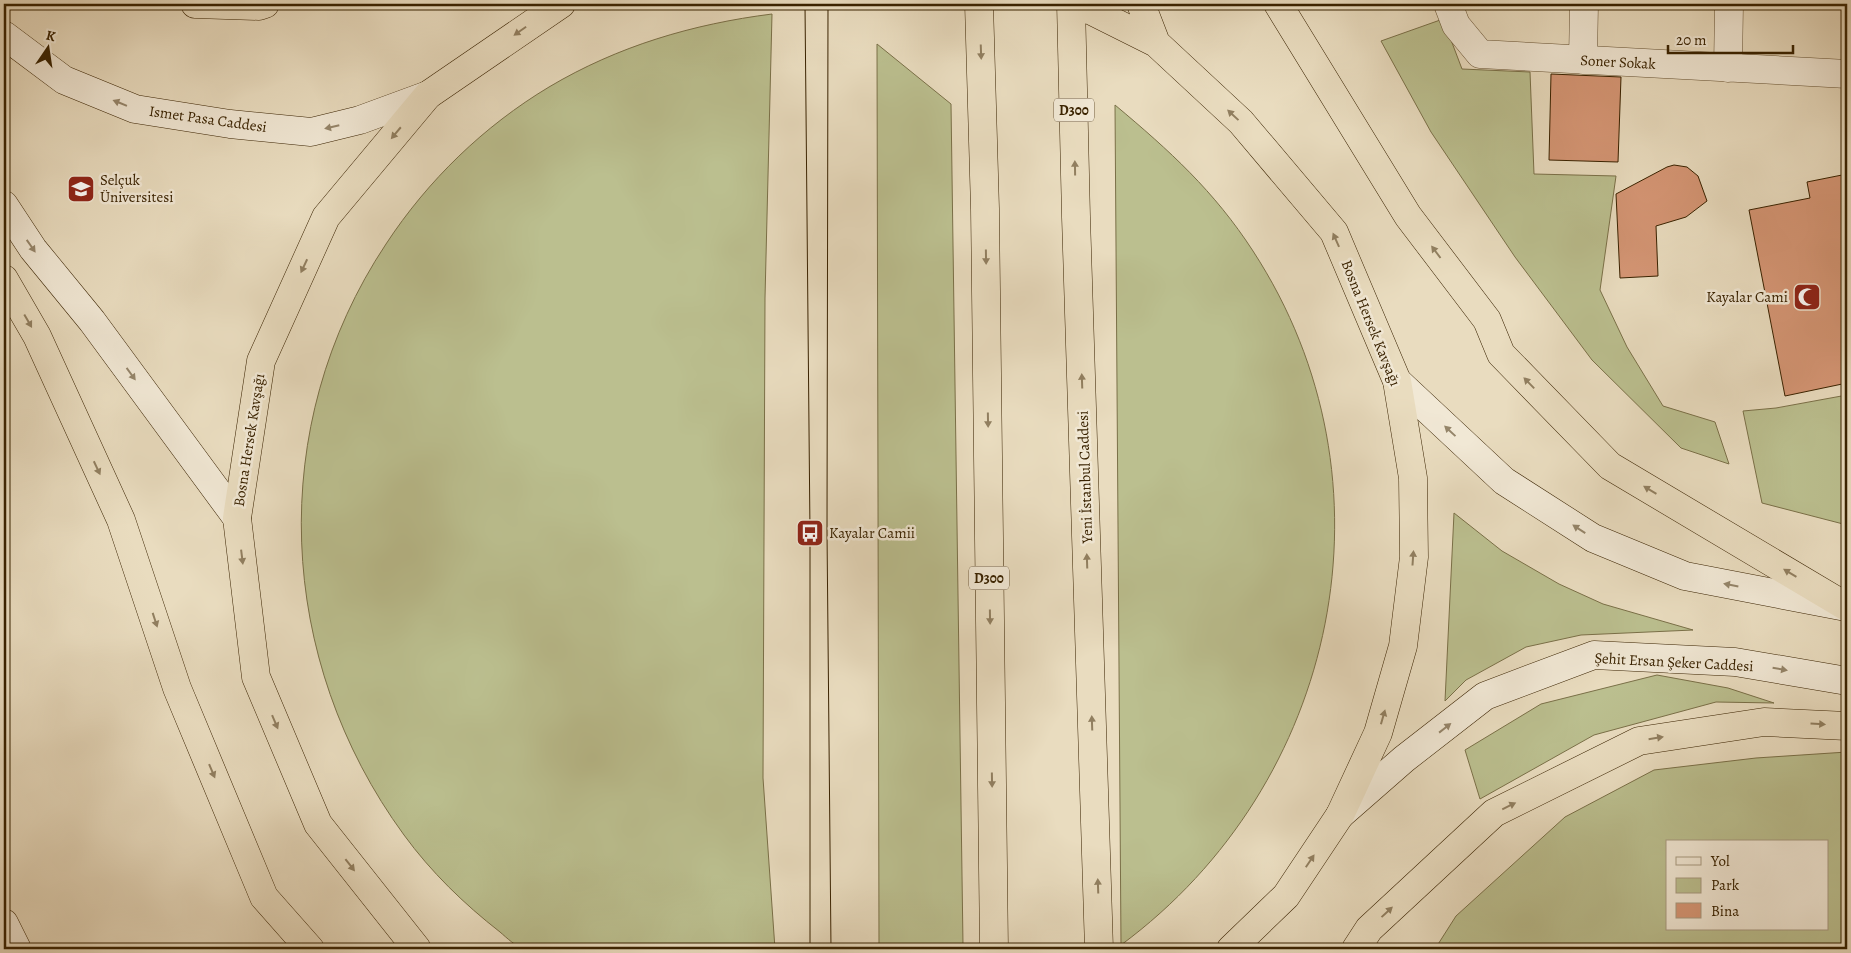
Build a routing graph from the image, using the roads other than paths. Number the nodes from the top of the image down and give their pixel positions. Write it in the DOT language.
graph roads {
  1 [pos="195,4"];
  2 [pos="265,4"];
  3 [pos="560,4"];
  4 [pos="979,4"];
  5 [pos="1071,4"];
  6 [pos="1078,4"];
  7 [pos="1140,4"];
  8 [pos="1278,4"];
  9 [pos="1448,4"];
  10 [pos="1584,4"];
  11 [pos="1729,4"];
  12 [pos="4,35"];
  13 [pos="1156,42"];
  14 [pos="1583,60"];
  15 [pos="1728,68"];
  16 [pos="1847,74"];
  17 [pos="428,95"];
  18 [pos="4,206"];
  19 [pos="4,278"];
  20 [pos="1397,381"];
  21 [pos="237,518"];
  22 [pos="1847,607"];
  23 [pos="1847,681"];
  24 [pos="1847,726"];
  25 [pos="1340,815"];
  26 [pos="1286,896"];
  27 [pos="4,923"];
  28 [pos="1099,942"];
  29 [pos="994,948"];
  30 [pos="17,949"];
  31 [pos="310,949"];
  32 [pos="417,949"];
  33 [pos="1231,949"];
  34 [pos="1253,949"];
  35 [pos="1356,949"];
  1 -- 2 [label="highway"];
  3 -- 17 [label="highway, Bosna Hersek Kavşağı, one-way"];
  4 -- 29 [label="highway, D300, one-way"];
  28 -- 5 [label="highway, Yeni İstanbul Caddesi / D300, one-way"];
  6 -- 13 [label="highway, Bosna Hersek Kavşağı"];
  7 -- 13 [label="highway"];
  22 -- 8 [label="highway, one-way"];
  9 -- 14 [label="street, Soner Sokak"];
  10 -- 14 [label="street"];
  11 -- 15 [label="street"];
  17 -- 12 [label="street, Ismet Pasa Caddesi, one-way"];
  20 -- 13 [label="highway, Bosna Hersek Kavşağı, one-way"];
  14 -- 15 [label="street, Soner Sokak"];
  15 -- 16 [label="street, Soner Sokak"];
  17 -- 21 [label="highway, Bosna Hersek Kavşağı, one-way"];
  18 -- 21 [label="street, one-way"];
  19 -- 31 [label="highway, one-way"];
  22 -- 20 [label="street, one-way"];
  25 -- 20 [label="highway, Bosna Hersek Kavşağı, one-way"];
  21 -- 32 [label="highway, Bosna Hersek Kavşağı, one-way"];
  25 -- 23 [label="street, Şehit Ersan Şeker Caddesi, one-way"];
  35 -- 24 [label="highway, one-way"];
  26 -- 25 [label="highway, Bosna Hersek Kavşağı, one-way"];
  26 -- 33 [label="highway, Bosna Hersek Kavşağı"];
  26 -- 34 [label="highway"];
  27 -- 30 [label="street"];
}
